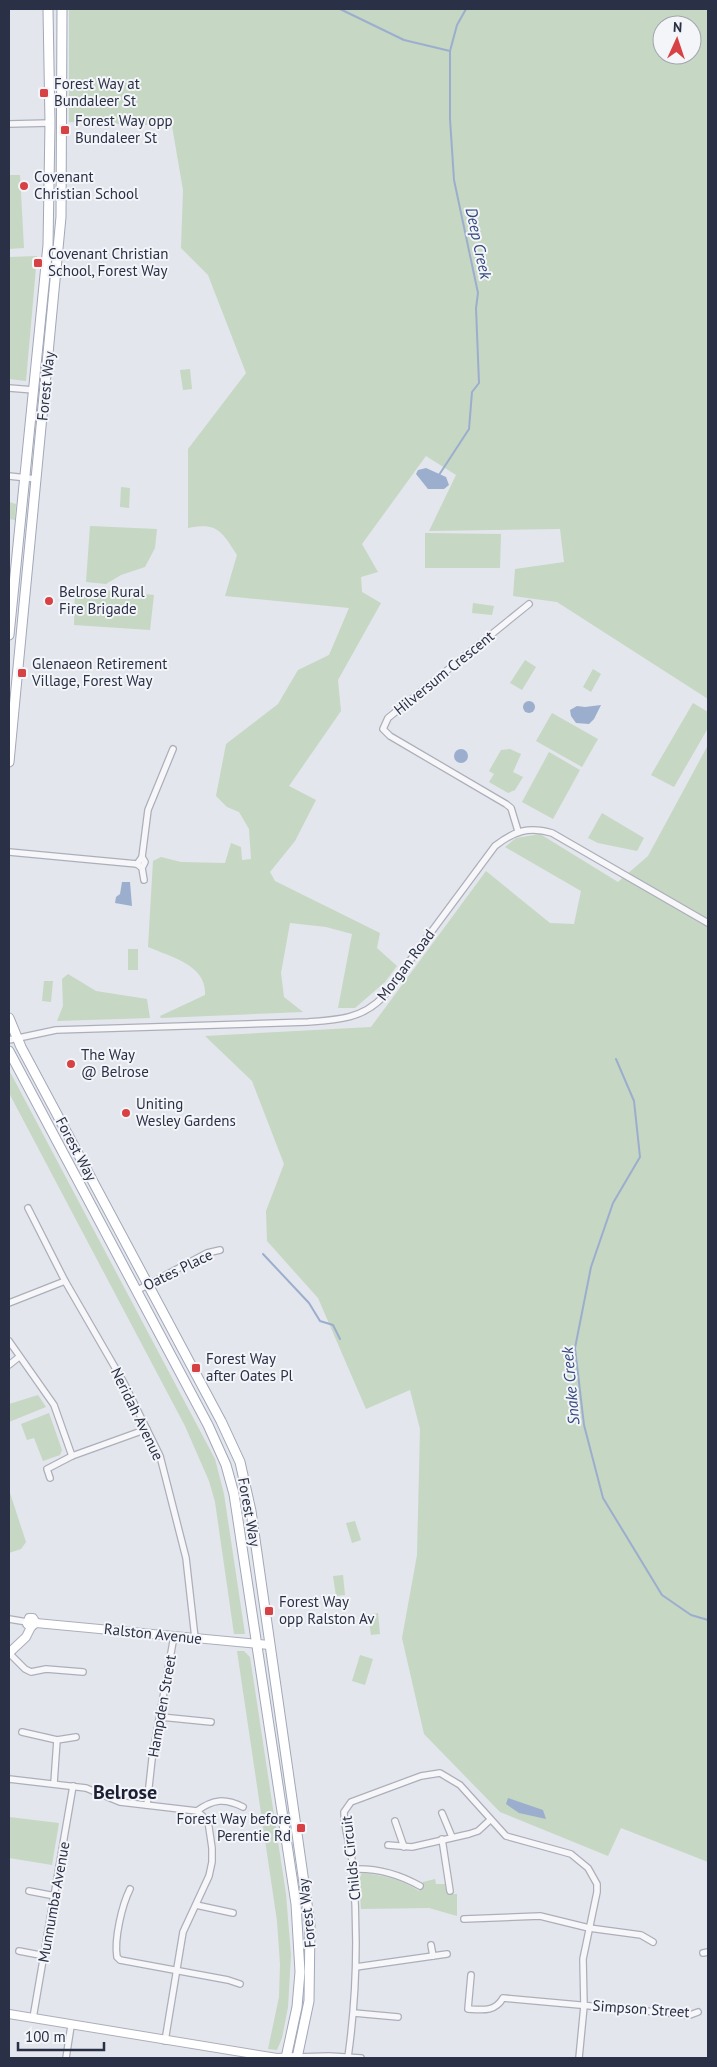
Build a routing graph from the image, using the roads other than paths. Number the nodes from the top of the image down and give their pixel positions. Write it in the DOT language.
graph roads {
  1 [pos="48,9"];
  2 [pos="62,9"];
  3 [pos="50,123"];
  4 [pos="9,124"];
  5 [pos="9,388"];
  6 [pos="34,390"];
  7 [pos="9,476"];
  8 [pos="25,478"];
  9 [pos="36,479"];
  10 [pos="530,604"];
  11 [pos="9,635"];
  12 [pos="173,749"];
  13 [pos="9,762"];
  14 [pos="518,831"];
  15 [pos="9,852"];
  16 [pos="139,866"];
  17 [pos="144,880"];
  18 [pos="708,923"];
  19 [pos="9,1018"];
  20 [pos="13,1039"];
  21 [pos="9,1051"];
  22 [pos="28,1208"];
  23 [pos="220,1250"];
  24 [pos="65,1281"];
  25 [pos="148,1285"];
  26 [pos="136,1291"];
  27 [pos="9,1303"];
  28 [pos="9,1341"];
  29 [pos="19,1357"];
  30 [pos="9,1366"];
  31 [pos="147,1429"];
  32 [pos="72,1456"];
  33 [pos="50,1478"];
  34 [pos="9,1620"];
  35 [pos="31,1624"];
  36 [pos="174,1636"];
  37 [pos="195,1638"];
  38 [pos="257,1644"];
  39 [pos="270,1645"];
  40 [pos="9,1653"];
  41 [pos="83,1672"];
  42 [pos="161,1717"];
  43 [pos="211,1722"];
  44 [pos="22,1732"];
  45 [pos="76,1737"];
  46 [pos="57,1740"];
  47 [pos="9,1778"];
  48 [pos="54,1783"];
  49 [pos="73,1786"];
  50 [pos="147,1805"];
  51 [pos="243,1807"];
  52 [pos="197,1811"];
  53 [pos="442,1813"];
  54 [pos="490,1820"];
  55 [pos="394,1821"];
  56 [pos="452,1837"];
  57 [pos="442,1839"];
  58 [pos="388,1845"];
  59 [pos="404,1847"];
  60 [pos="353,1870"];
  61 [pos="420,1886"];
  62 [pos="130,1889"];
  63 [pos="29,1890"];
  64 [pos="450,1891"];
  65 [pos="55,1896"];
  66 [pos="196,1904"];
  67 [pos="233,1913"];
  68 [pos="464,1919"];
  69 [pos="589,1928"];
  70 [pos="653,1942"];
  71 [pos="431,1945"];
  72 [pos="19,1951"];
  73 [pos="446,1954"];
  74 [pos="45,1956"];
  75 [pos="432,1956"];
  76 [pos="356,1967"];
  77 [pos="176,1971"];
  78 [pos="471,1975"];
  79 [pos="240,1984"];
  80 [pos="584,2006"];
  81 [pos="698,2012"];
  82 [pos="354,2013"];
  83 [pos="9,2014"];
  84 [pos="398,2017"];
  85 [pos="33,2018"];
  86 [pos="71,2026"];
  87 [pos="165,2040"];
  88 [pos="227,2054"];
  89 [pos="348,2057"];
  90 [pos="66,2058"];
  91 [pos="286,2058"];
  92 [pos="297,2058"];
  93 [pos="361,2058"];
  94 [pos="579,2058"];
  1 -- 3 [label="main road, Forest Way"];
  2 -- 9 [label="main road, Forest Way"];
  3 -- 4 [label="street"];
  3 -- 6 [label="main road, Forest Way"];
  5 -- 6 [label="street"];
  6 -- 8 [label="main road, Forest Way"];
  7 -- 8 [label="street"];
  8 -- 9 [label="street"];
  8 -- 11 [label="main road, Forest Way"];
  9 -- 13 [label="main road, Forest Way"];
  10 -- 14 [label="street, Hilversum Crescent"];
  12 -- 16 [label="street"];
  14 -- 18 [label="street"];
  14 -- 20 [label="street, Morgan Road"];
  15 -- 16 [label="street"];
  16 -- 17 [label="street"];
  19 -- 20 [label="main road, Forest Way"];
  20 -- 25 [label="main road, Forest Way"];
  21 -- 26 [label="main road, Forest Way"];
  22 -- 24 [label="street, Neridah Avenue"];
  23 -- 25 [label="street, Oates Place"];
  24 -- 27 [label="street"];
  24 -- 31 [label="street, Neridah Avenue"];
  25 -- 26 [label="street, Oates Place"];
  25 -- 39 [label="main road, Forest Way"];
  26 -- 38 [label="main road, Forest Way"];
  28 -- 29 [label="street"];
  29 -- 30 [label="street"];
  29 -- 32 [label="street"];
  31 -- 32 [label="street"];
  31 -- 37 [label="street, Neridah Avenue"];
  32 -- 33 [label="street"];
  34 -- 35 [label="street, Ralston Avenue"];
  35 -- 36 [label="street, Ralston Avenue"];
  35 -- 40 [label="street"];
  36 -- 37 [label="street, Ralston Avenue"];
  36 -- 42 [label="street, Hampden Street"];
  37 -- 38 [label="street, Ralston Avenue"];
  38 -- 39 [label="street, Ralston Avenue"];
  38 -- 91 [label="main road, Forest Way"];
  39 -- 92 [label="main road, Forest Way"];
  40 -- 41 [label="street"];
  42 -- 43 [label="street"];
  42 -- 50 [label="street, Hampden Street"];
  44 -- 46 [label="street"];
  45 -- 46 [label="street"];
  46 -- 48 [label="street"];
  47 -- 48 [label="street"];
  48 -- 49 [label="street"];
  49 -- 50 [label="street"];
  49 -- 65 [label="street, Munnumba Avenue"];
  50 -- 52 [label="street"];
  51 -- 52 [label="street"];
  52 -- 66 [label="street"];
  53 -- 56 [label="street"];
  54 -- 56 [label="street"];
  54 -- 60 [label="street, Childs Circuit"];
  54 -- 69 [label="street, Childs Circuit"];
  55 -- 59 [label="street"];
  56 -- 57 [label="street"];
  57 -- 59 [label="street"];
  57 -- 64 [label="street"];
  58 -- 59 [label="street"];
  60 -- 61 [label="street"];
  60 -- 76 [label="street, Childs Circuit"];
  62 -- 77 [label="street"];
  63 -- 65 [label="street"];
  65 -- 74 [label="street, Munnumba Avenue"];
  66 -- 67 [label="street"];
  66 -- 77 [label="street"];
  68 -- 69 [label="street"];
  69 -- 70 [label="street"];
  69 -- 80 [label="street, Childs Circuit"];
  71 -- 75 [label="street"];
  72 -- 74 [label="street"];
  73 -- 75 [label="street"];
  74 -- 85 [label="street, Munnumba Avenue"];
  75 -- 76 [label="street"];
  76 -- 82 [label="street, Childs Circuit"];
  77 -- 79 [label="street"];
  77 -- 87 [label="street"];
  78 -- 80 [label="street, Simpson Street"];
  80 -- 81 [label="street, Simpson Street"];
  80 -- 94 [label="street, Childs Circuit"];
  82 -- 84 [label="street"];
  82 -- 89 [label="street, Childs Circuit"];
  83 -- 85 [label="street"];
  85 -- 86 [label="street"];
  86 -- 87 [label="street"];
  86 -- 90 [label="street"];
  87 -- 88 [label="street"];
  88 -- 91 [label="street"];
  89 -- 92 [label="street"];
  89 -- 93 [label="street"];
  91 -- 92 [label="street"];
}
